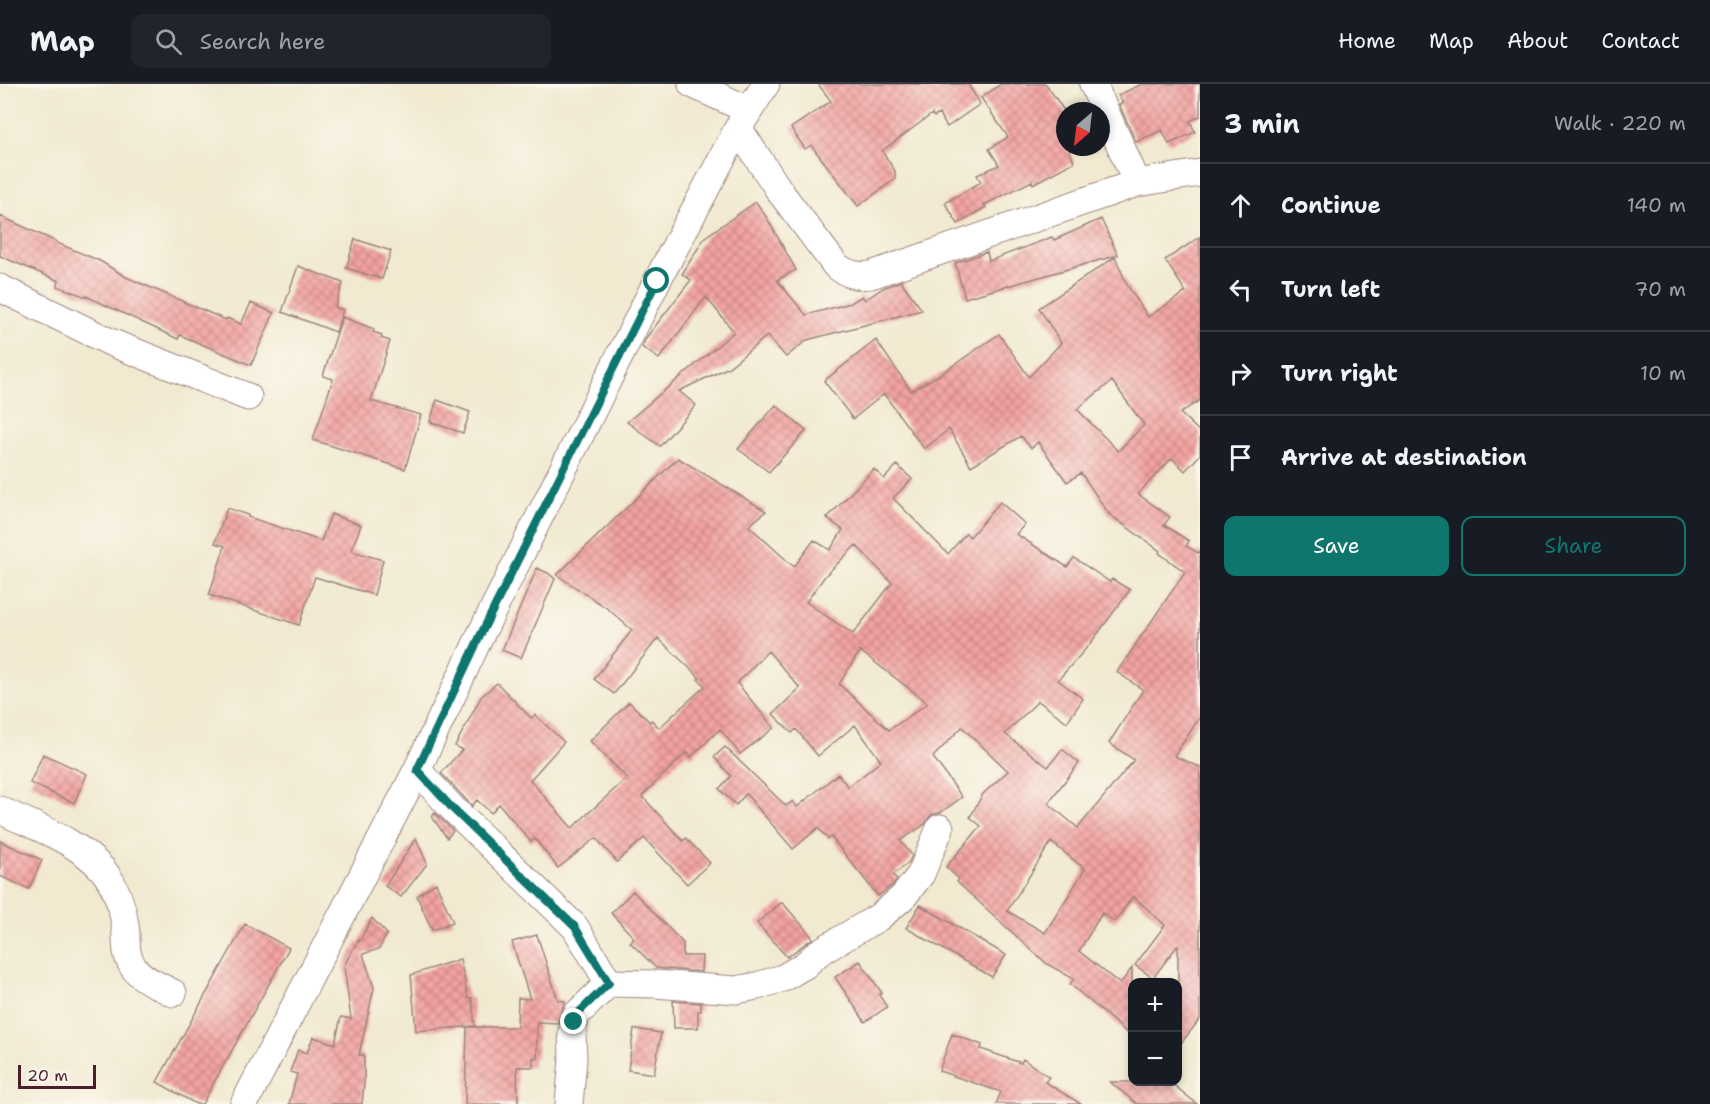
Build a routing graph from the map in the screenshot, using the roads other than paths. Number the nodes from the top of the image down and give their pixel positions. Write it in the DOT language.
graph roads {
  1 [pos="692,84"];
  2 [pos="766,84"];
  3 [pos="1093,84"];
  4 [pos="743,119"];
  5 [pos="1200,172"];
  6 [pos="1137,183"];
  7 [pos="0,288"];
  8 [pos="248,397"];
  9 [pos="417,770"];
  10 [pos="0,810"];
  11 [pos="940,828"];
  12 [pos="609,983"];
  13 [pos="173,993"];
  14 [pos="244,1104"];
  15 [pos="569,1104"];
  1 -- 4 [label="street"];
  2 -- 4 [label="street"];
  3 -- 6 [label="street"];
  4 -- 6 [label="street"];
  4 -- 9 [label="street"];
  5 -- 6 [label="street"];
  7 -- 8 [label="street"];
  9 -- 12 [label="street"];
  9 -- 14 [label="street"];
  10 -- 13 [label="street"];
  11 -- 12 [label="street"];
  12 -- 15 [label="street"];
}
